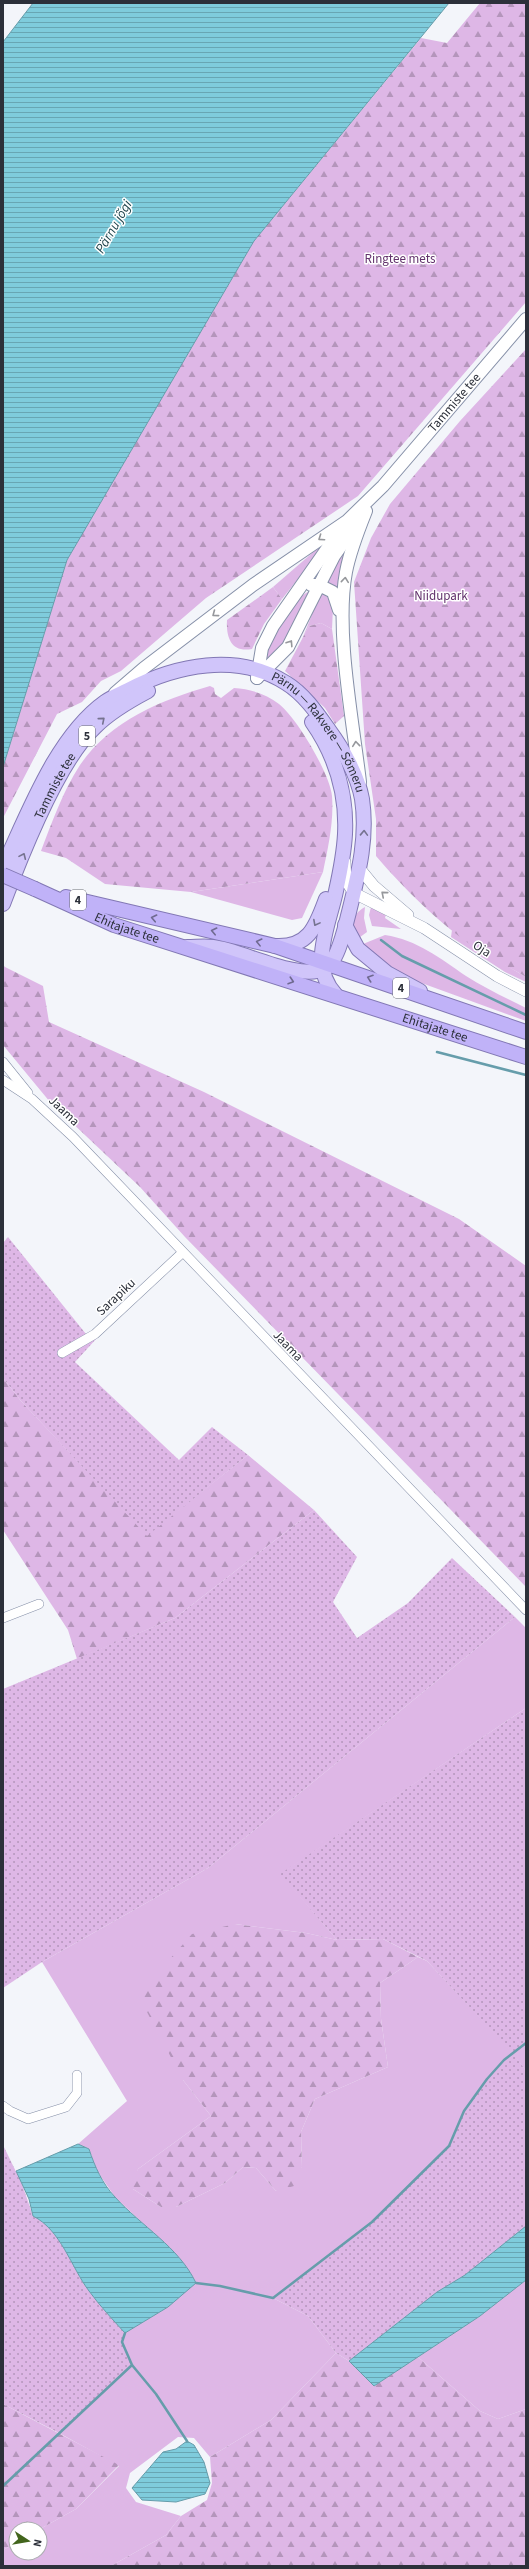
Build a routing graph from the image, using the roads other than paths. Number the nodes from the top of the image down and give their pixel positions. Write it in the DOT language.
graph roads {
  1 [pos="526,319"];
  2 [pos="383,486"];
  3 [pos="366,511"];
  4 [pos="347,521"];
  5 [pos="319,585"];
  6 [pos="298,590"];
  7 [pos="345,647"];
  8 [pos="260,673"];
  9 [pos="105,702"];
  10 [pos="362,797"];
  11 [pos="344,847"];
  12 [pos="3,867"];
  13 [pos="360,869"];
  14 [pos="3,876"];
  15 [pos="35,889"];
  16 [pos="354,893"];
  17 [pos="3,904"];
  18 [pos="345,925"];
  19 [pos="424,928"];
  20 [pos="276,946"];
  21 [pos="187,947"];
  22 [pos="325,965"];
  23 [pos="526,991"];
  24 [pos="336,995"];
  25 [pos="526,1027"];
  26 [pos="526,1032"];
  27 [pos="526,1057"];
  28 [pos="3,1062"];
  29 [pos="3,1080"];
  30 [pos="8,1084"];
  31 [pos="32,1099"];
  32 [pos="182,1253"];
  33 [pos="62,1353"];
  34 [pos="39,1604"];
  35 [pos="526,1610"];
  36 [pos="3,1618"];
  37 [pos="77,2075"];
  38 [pos="3,2106"];
  1 -- 2 [label="main road, Tammiste tee"];
  2 -- 3 [label="main road"];
  2 -- 4 [label="main road"];
  3 -- 5 [label="main road"];
  7 -- 3 [label="main road, one-way"];
  4 -- 6 [label="main road"];
  4 -- 9 [label="main road, one-way"];
  5 -- 6 [label="main road"];
  5 -- 7 [label="main road"];
  8 -- 5 [label="main road, one-way"];
  6 -- 8 [label="main road"];
  10 -- 7 [label="main road, one-way"];
  8 -- 9 [label="main road, Pärnu — Rakvere — Sõmeru / 5"];
  8 -- 10 [label="main road, Pärnu — Rakvere — Sõmeru / 5"];
  8 -- 11 [label="main road, Pärnu — Rakvere — Sõmeru / 5"];
  17 -- 8 [label="main road, Tammiste tee / 5, one-way"];
  9 -- 12 [label="main road, Tammiste tee / 5"];
  13 -- 10 [label="main road, Pärnu — Rakvere — Sõmeru / 5, one-way"];
  11 -- 16 [label="street"];
  11 -- 20 [label="main road, one-way"];
  11 -- 22 [label="main road, Pärnu — Rakvere — Sõmeru / 5"];
  13 -- 16 [label="main road, Pärnu — Rakvere — Sõmeru / 5"];
  19 -- 13 [label="street, Oja, one-way"];
  14 -- 15 [label="highway, 4, bridge"];
  20 -- 15 [label="highway, Ehitajate tee / 4, one-way"];
  15 -- 21 [label="highway, Ehitajate tee / 4"];
  16 -- 18 [label="main road, Pärnu — Rakvere — Sõmeru / 5"];
  16 -- 19 [label="street, Oja"];
  18 -- 22 [label="main road, Pärnu — Rakvere — Sõmeru / 5"];
  18 -- 25 [label="main road"];
  19 -- 23 [label="street, Oja"];
  20 -- 22 [label="highway, Ehitajate tee / 4"];
  21 -- 22 [label="main road"];
  21 -- 24 [label="highway, Ehitajate tee / 4, one-way"];
  22 -- 24 [label="main road"];
  26 -- 22 [label="highway, Ehitajate tee / 4, one-way"];
  24 -- 27 [label="highway, Ehitajate tee / 4"];
  28 -- 31 [label="street, Jaama"];
  29 -- 30 [label="street, Jaama"];
  30 -- 31 [label="street, Jaama"];
  31 -- 32 [label="street, Jaama"];
  32 -- 33 [label="street, Sarapiku"];
  32 -- 35 [label="street, Jaama"];
  34 -- 36 [label="street"];
  37 -- 38 [label="street"];
}
